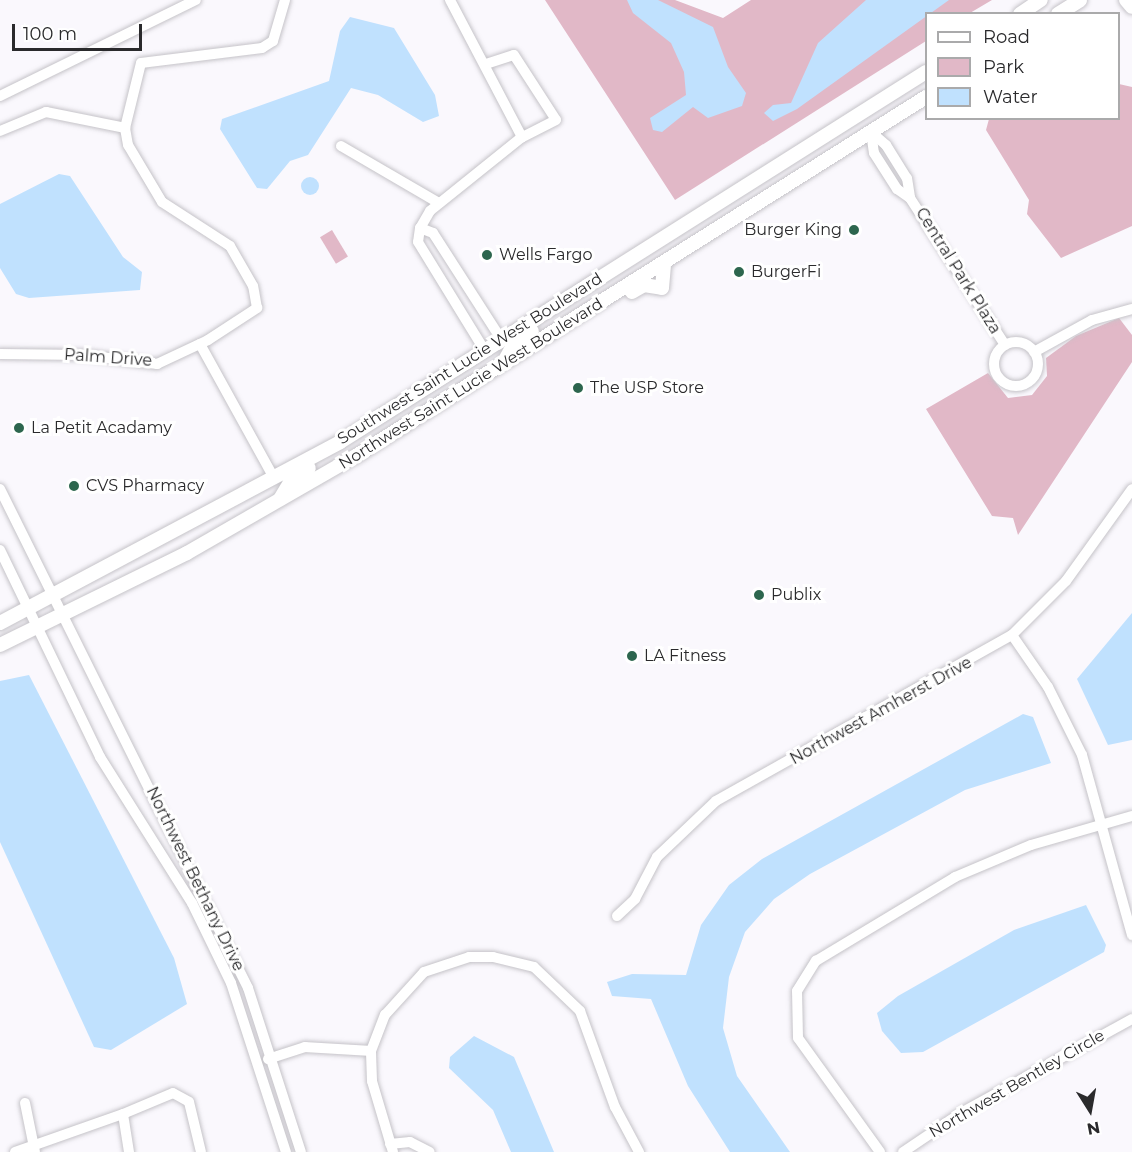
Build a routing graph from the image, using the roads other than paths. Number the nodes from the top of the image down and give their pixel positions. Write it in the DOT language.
graph roads {
  1 [pos="196,0"];
  2 [pos="285,0"];
  3 [pos="450,0"];
  4 [pos="1041,0"];
  5 [pos="1080,0"];
  6 [pos="1126,0"];
  7 [pos="1132,7"];
  8 [pos="1023,12"];
  9 [pos="1061,12"];
  10 [pos="486,64"];
  11 [pos="925,75"];
  12 [pos="925,76"];
  13 [pos="0,96"];
  14 [pos="925,98"];
  15 [pos="125,128"];
  16 [pos="0,131"];
  17 [pos="871,132"];
  18 [pos="522,136"];
  19 [pos="341,146"];
  20 [pos="439,203"];
  21 [pos="420,228"];
  22 [pos="448,256"];
  23 [pos="664,264"];
  24 [pos="432,265"];
  25 [pos="602,276"];
  26 [pos="479,305"];
  27 [pos="1132,309"];
  28 [pos="463,315"];
  29 [pos="568,324"];
  30 [pos="501,339"];
  31 [pos="200,344"];
  32 [pos="1005,345"];
  33 [pos="485,351"];
  34 [pos="1034,352"];
  35 [pos="0,354"];
  36 [pos="503,364"];
  37 [pos="449,398"];
  38 [pos="376,419"];
  39 [pos="274,478"];
  40 [pos="0,489"];
  41 [pos="1132,489"];
  42 [pos="279,501"];
  43 [pos="224,531"];
  44 [pos="0,550"];
  45 [pos="54,597"];
  46 [pos="27,611"];
  47 [pos="64,615"];
  48 [pos="0,623"];
  49 [pos="35,629"];
  50 [pos="1012,635"];
  51 [pos="0,645"];
  52 [pos="1132,816"];
  53 [pos="1101,824"];
  54 [pos="617,916"];
  55 [pos="1132,935"];
  56 [pos="1132,1019"];
  57 [pos="371,1051"];
  58 [pos="274,1057"];
  59 [pos="259,1062"];
  60 [pos="25,1102"];
  61 [pos="123,1114"];
  62 [pos="391,1148"];
  63 [pos="35,1150"];
  64 [pos="19,1152"];
  65 [pos="129,1152"];
  66 [pos="201,1152"];
  67 [pos="286,1152"];
  68 [pos="301,1152"];
  69 [pos="430,1152"];
  70 [pos="639,1152"];
  71 [pos="880,1152"];
  72 [pos="903,1152"];
  1 -- 13 [label="street"];
  2 -- 15 [label="street"];
  3 -- 10 [label="street"];
  4 -- 8 [label="main road"];
  5 -- 9 [label="main road"];
  6 -- 7 [label="main road"];
  10 -- 18 [label="street"];
  10 -- 18 [label="street"];
  11 -- 25 [label="main road, Southwest Saint Lucie West Boulevard"];
  12 -- 17 [label="main road"];
  14 -- 17 [label="main road, Northwest Saint Lucie West Boulevard"];
  15 -- 16 [label="street"];
  15 -- 31 [label="street, Palm Drive"];
  17 -- 23 [label="main road, Northwest Saint Lucie West Boulevard"];
  17 -- 32 [label="street, Central Park Plaza"];
  18 -- 20 [label="street"];
  19 -- 20 [label="street"];
  20 -- 21 [label="street"];
  21 -- 22 [label="street"];
  21 -- 24 [label="street"];
  22 -- 24 [label="street"];
  22 -- 26 [label="street"];
  23 -- 29 [label="main road, Northwest Saint Lucie West Boulevard"];
  23 -- 29 [label="main road"];
  24 -- 28 [label="street"];
  25 -- 30 [label="main road, Southwest Saint Lucie West Boulevard"];
  25 -- 36 [label="main road"];
  26 -- 28 [label="street"];
  26 -- 30 [label="street"];
  27 -- 34 [label="street"];
  28 -- 33 [label="street"];
  29 -- 36 [label="main road, Northwest Saint Lucie West Boulevard"];
  30 -- 33 [label="main road, Southwest Saint Lucie West Boulevard"];
  30 -- 37 [label="main road"];
  31 -- 35 [label="street, Palm Drive"];
  31 -- 39 [label="street"];
  32 -- 34 [label="street"];
  32 -- 34 [label="street"];
  33 -- 38 [label="main road, Southwest Saint Lucie West Boulevard"];
  36 -- 37 [label="main road, Northwest Saint Lucie West Boulevard"];
  37 -- 42 [label="main road, Northwest Saint Lucie West Boulevard"];
  38 -- 39 [label="main road, Southwest Saint Lucie West Boulevard"];
  38 -- 42 [label="main road"];
  39 -- 43 [label="main road"];
  39 -- 45 [label="main road, Southwest Saint Lucie West Boulevard"];
  40 -- 45 [label="street, Northwest Bethany Drive"];
  41 -- 50 [label="street, Northwest Amherst Drive"];
  42 -- 43 [label="main road, Northwest Saint Lucie West Boulevard"];
  43 -- 47 [label="main road, Northwest Saint Lucie West Boulevard"];
  44 -- 46 [label="street, Northwest Bethany Drive"];
  45 -- 46 [label="main road, Southwest Saint Lucie West Boulevard"];
  45 -- 47 [label="street, Northwest Bethany Drive"];
  46 -- 48 [label="main road, Southwest Saint Lucie West Boulevard"];
  46 -- 49 [label="street, Northwest Bethany Drive"];
  47 -- 49 [label="main road, Northwest Saint Lucie West Boulevard"];
  47 -- 58 [label="street, Northwest Bethany Drive"];
  49 -- 51 [label="main road, Northwest Saint Lucie West Boulevard"];
  49 -- 59 [label="street, Northwest Bethany Drive"];
  50 -- 53 [label="street"];
  50 -- 54 [label="street, Northwest Amherst Drive"];
  52 -- 53 [label="street"];
  53 -- 55 [label="street"];
  53 -- 71 [label="street"];
  56 -- 72 [label="street, Northwest Bentley Circle"];
  57 -- 58 [label="street"];
  57 -- 62 [label="street"];
  57 -- 70 [label="street"];
  58 -- 59 [label="street"];
  58 -- 68 [label="street, Northwest Bethany Drive"];
  59 -- 67 [label="street, Northwest Bethany Drive"];
  60 -- 63 [label="street"];
  61 -- 63 [label="street"];
  61 -- 65 [label="street"];
  61 -- 66 [label="street"];
  62 -- 69 [label="street"];
  63 -- 64 [label="street"];
}
